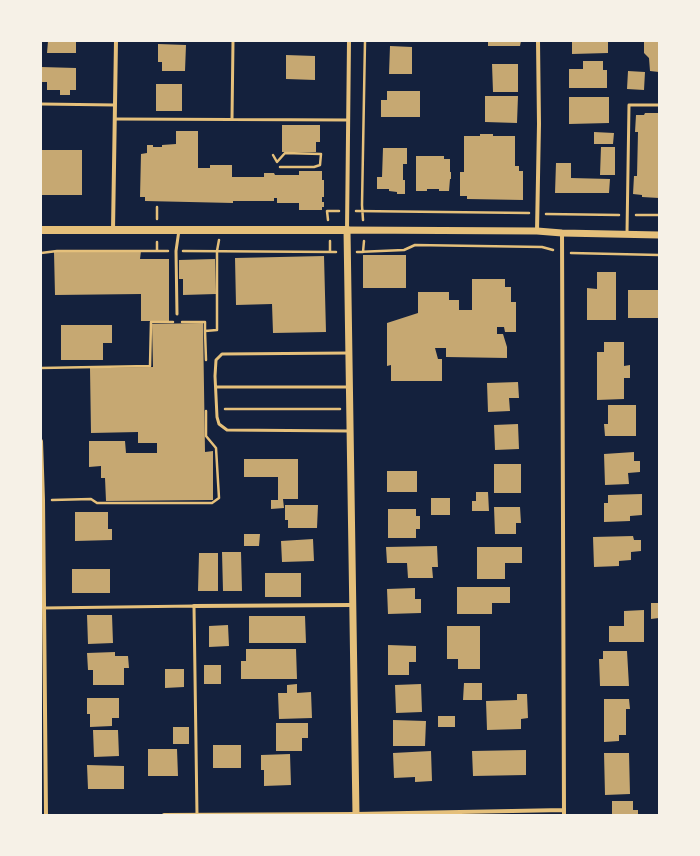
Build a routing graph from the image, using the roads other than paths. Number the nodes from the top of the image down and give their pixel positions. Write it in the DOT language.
graph roads {
  1 [pos="116,41"];
  2 [pos="233,41"];
  3 [pos="349,41"];
  4 [pos="538,41"];
  5 [pos="41,104"];
  6 [pos="114,104"];
  7 [pos="659,105"];
  8 [pos="115,119"];
  9 [pos="232,119"];
  10 [pos="348,120"];
  11 [pos="41,230"];
  12 [pos="113,230"];
  13 [pos="179,230"];
  14 [pos="347,230"];
  15 [pos="537,231"];
  16 [pos="562,233"];
  17 [pos="627,235"];
  18 [pos="659,235"];
  19 [pos="177,314"];
  20 [pos="349,353"];
  21 [pos="216,387"];
  22 [pos="350,387"];
  23 [pos="350,431"];
  24 [pos="41,442"];
  25 [pos="42,517"];
  26 [pos="352,605"];
  27 [pos="194,606"];
  28 [pos="44,608"];
  29 [pos="564,810"];
  30 [pos="197,814"];
  31 [pos="46,815"];
  32 [pos="164,815"];
  33 [pos="356,815"];
  34 [pos="564,815"];
  1 -- 6 [label="street"];
  2 -- 9 [label="lane"];
  3 -- 10 [label="street"];
  4 -- 15 [label="street"];
  5 -- 6 [label="lane"];
  6 -- 8 [label="street"];
  7 -- 17 [label="lane"];
  8 -- 9 [label="lane"];
  8 -- 12 [label="street"];
  9 -- 10 [label="lane"];
  10 -- 14 [label="street"];
  11 -- 12 [label="main road"];
  12 -- 13 [label="main road"];
  13 -- 14 [label="main road"];
  13 -- 19 [label="lane"];
  14 -- 15 [label="street"];
  14 -- 20 [label="street"];
  15 -- 16 [label="street"];
  16 -- 17 [label="street"];
  16 -- 29 [label="street"];
  17 -- 18 [label="street"];
  20 -- 21 [label="lane"];
  20 -- 22 [label="street"];
  21 -- 22 [label="lane"];
  21 -- 23 [label="lane"];
  22 -- 23 [label="street"];
  23 -- 26 [label="street"];
  24 -- 25 [label="street"];
  25 -- 28 [label="street"];
  26 -- 27 [label="street"];
  26 -- 33 [label="street"];
  27 -- 28 [label="lane"];
  27 -- 30 [label="lane"];
  28 -- 31 [label="street"];
  29 -- 33 [label="street"];
  29 -- 34 [label="street"];
  30 -- 32 [label="street"];
  30 -- 33 [label="street"];
}
